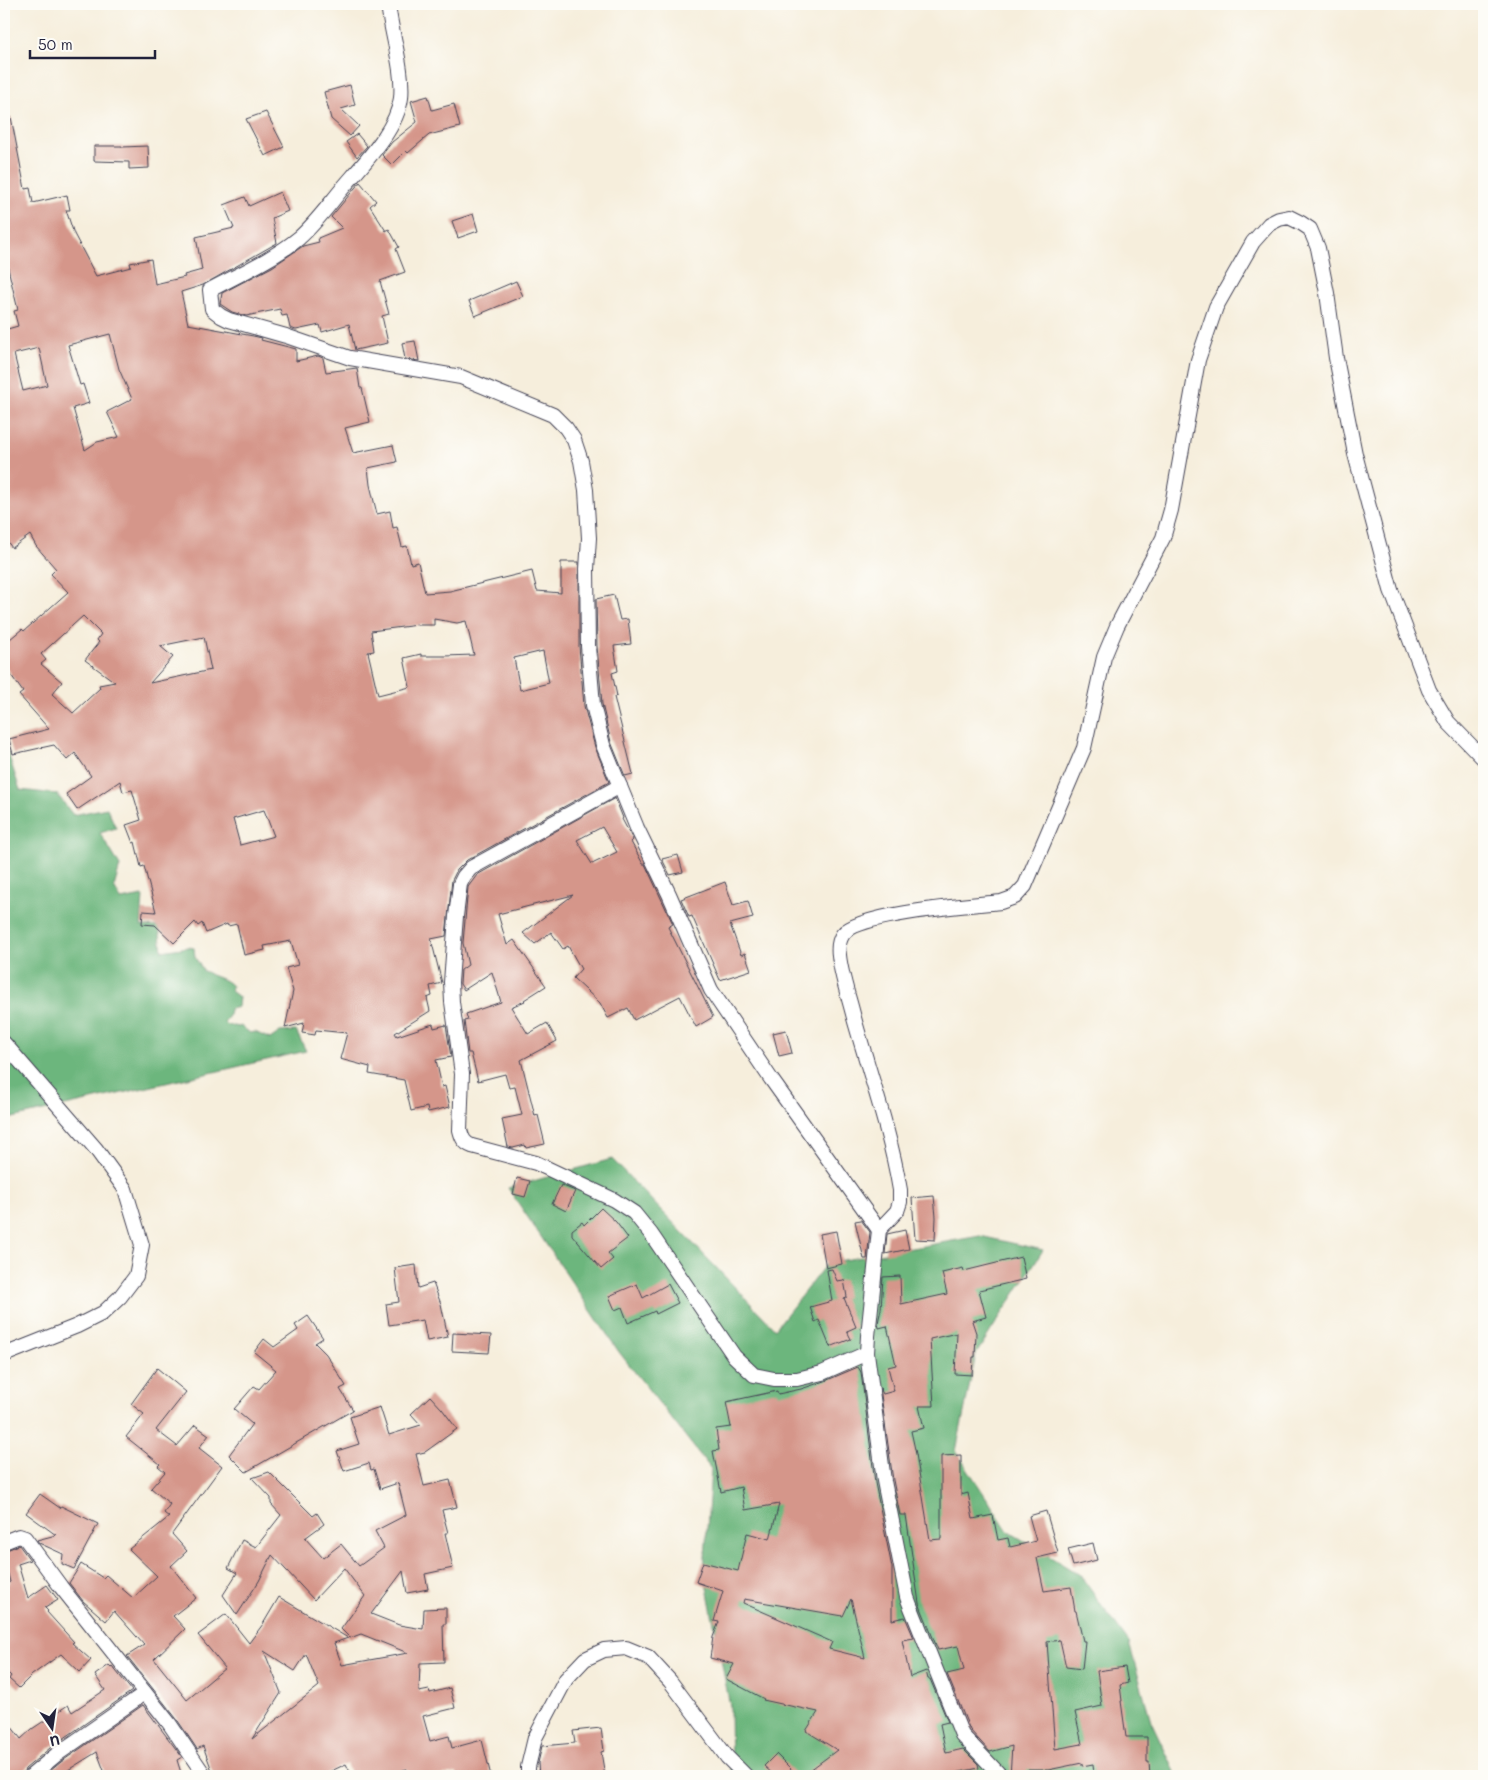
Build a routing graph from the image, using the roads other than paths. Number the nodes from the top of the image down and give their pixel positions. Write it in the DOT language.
graph roads {
  1 [pos="388,4"];
  2 [pos="1484,760"];
  3 [pos="620,786"];
  4 [pos="4,1043"];
  5 [pos="879,1230"];
  6 [pos="867,1353"];
  7 [pos="4,1355"];
  8 [pos="4,1542"];
  9 [pos="145,1693"];
  10 [pos="31,1776"];
  11 [pos="205,1776"];
  12 [pos="528,1776"];
  13 [pos="746,1776"];
  14 [pos="1002,1776"];
  1 -- 3 [label="street"];
  2 -- 5 [label="street"];
  3 -- 5 [label="street"];
  3 -- 6 [label="street"];
  4 -- 7 [label="street"];
  5 -- 6 [label="street"];
  6 -- 14 [label="street"];
  8 -- 9 [label="street"];
  9 -- 10 [label="street"];
  9 -- 11 [label="street"];
  12 -- 13 [label="street"];
}
